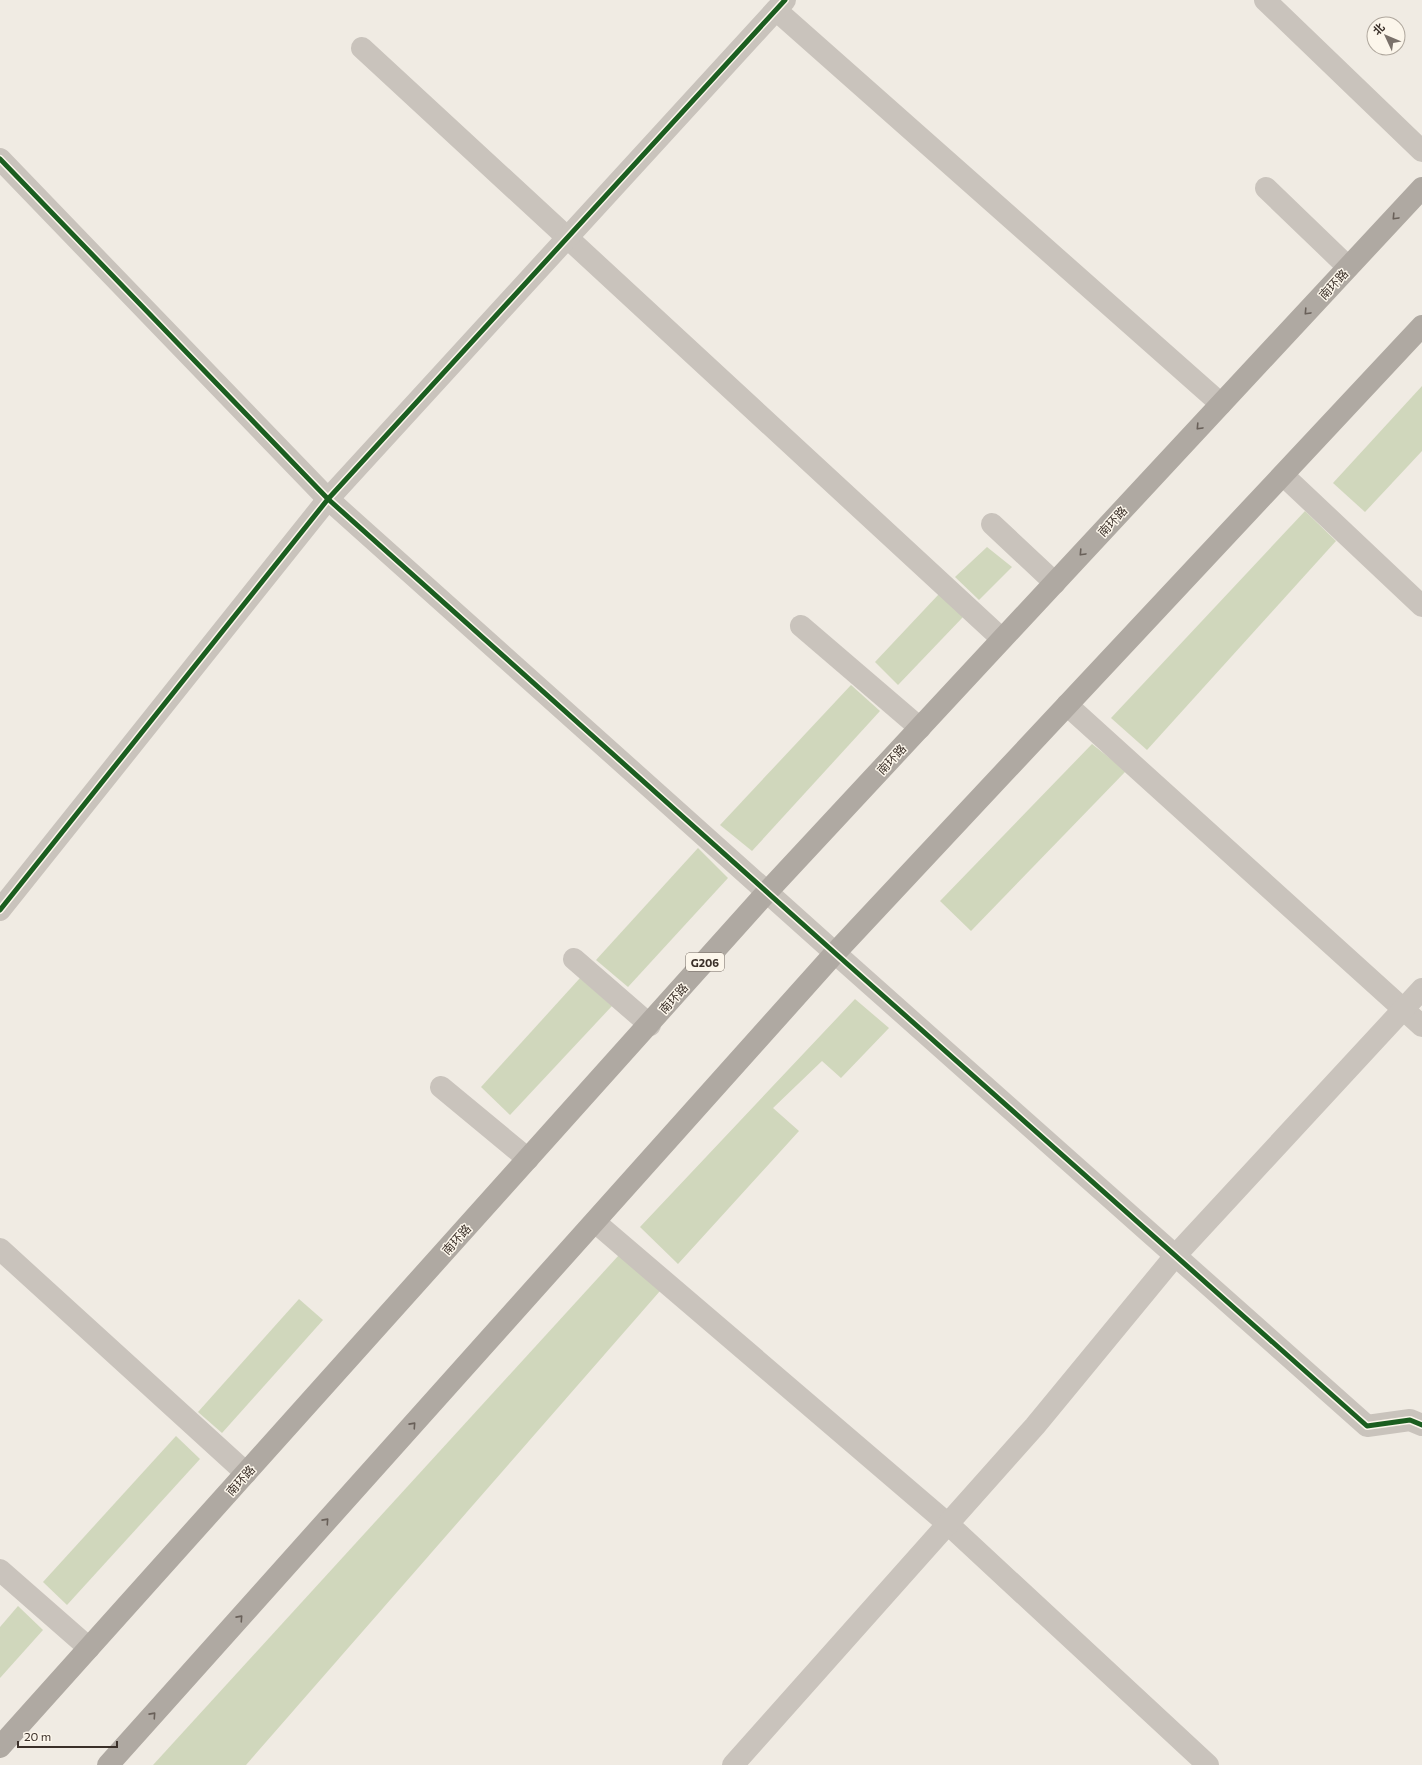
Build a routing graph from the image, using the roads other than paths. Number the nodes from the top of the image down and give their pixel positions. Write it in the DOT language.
graph roads {
  1 [pos="1265,0"];
  2 [pos="781,5"];
  3 [pos="362,48"];
  4 [pos="1422,151"];
  5 [pos="0,159"];
  6 [pos="1266,188"];
  7 [pos="1422,188"];
  8 [pos="567,238"];
  9 [pos="1348,267"];
  10 [pos="1422,326"];
  11 [pos="1221,404"];
  12 [pos="1283,475"];
  13 [pos="328,499"];
  14 [pos="992,524"];
  15 [pos="1055,583"];
  16 [pos="1422,606"];
  17 [pos="801,626"];
  18 [pos="1002,640"];
  19 [pos="1067,705"];
  20 [pos="920,728"];
  21 [pos="767,892"];
  22 [pos="0,910"];
  23 [pos="835,954"];
  24 [pos="574,959"];
  25 [pos="1422,989"];
  26 [pos="1403,1010"];
  27 [pos="650,1025"];
  28 [pos="1422,1026"];
  29 [pos="441,1087"];
  30 [pos="528,1159"];
  31 [pos="594,1222"];
  32 [pos="0,1250"];
  33 [pos="1175,1256"];
  34 [pos="1422,1425"];
  35 [pos="246,1473"];
  36 [pos="948,1524"];
  37 [pos="0,1570"];
  38 [pos="89,1648"];
  39 [pos="0,1747"];
  40 [pos="108,1765"];
  41 [pos="733,1765"];
  42 [pos="1208,1765"];
  1 -- 4 [label="street"];
  2 -- 8 [label="street"];
  2 -- 11 [label="street"];
  3 -- 8 [label="street"];
  5 -- 13 [label="street"];
  6 -- 9 [label="street"];
  7 -- 9 [label="highway, 南环路 / G206, one-way"];
  8 -- 13 [label="street"];
  8 -- 18 [label="street"];
  9 -- 11 [label="highway, 南环路 / G206, one-way"];
  10 -- 12 [label="highway"];
  11 -- 15 [label="highway, 南环路 / G206, one-way"];
  12 -- 16 [label="street"];
  12 -- 19 [label="highway"];
  13 -- 21 [label="street"];
  13 -- 22 [label="street"];
  14 -- 15 [label="street"];
  15 -- 18 [label="highway, 南环路 / G206"];
  17 -- 20 [label="street"];
  18 -- 20 [label="highway, 南环路 / G206"];
  19 -- 23 [label="highway"];
  19 -- 26 [label="street"];
  20 -- 21 [label="highway, 南环路 / G206"];
  21 -- 23 [label="street"];
  21 -- 27 [label="highway, 南环路 / G206"];
  23 -- 31 [label="highway"];
  23 -- 33 [label="street"];
  24 -- 27 [label="street"];
  25 -- 26 [label="street"];
  26 -- 28 [label="street"];
  26 -- 33 [label="street"];
  27 -- 30 [label="highway, 南环路 / G206"];
  29 -- 30 [label="street"];
  30 -- 35 [label="highway, 南环路 / G206"];
  31 -- 36 [label="street"];
  40 -- 31 [label="highway, one-way"];
  32 -- 35 [label="street"];
  33 -- 34 [label="street"];
  33 -- 36 [label="street"];
  35 -- 38 [label="highway, 南环路 / G206"];
  36 -- 41 [label="street"];
  36 -- 42 [label="street"];
  37 -- 38 [label="street"];
  38 -- 39 [label="highway, 南环路 / G206"];
}
